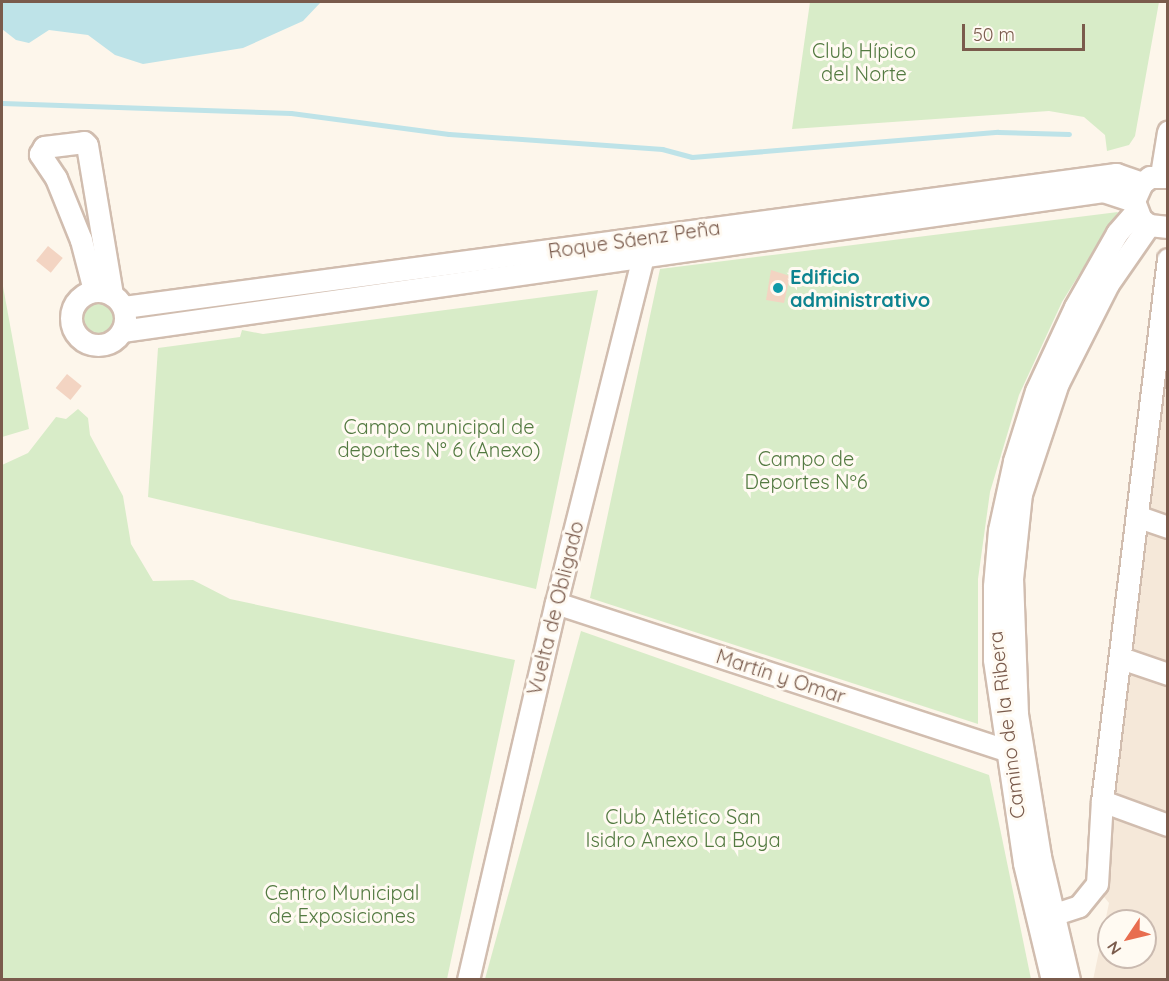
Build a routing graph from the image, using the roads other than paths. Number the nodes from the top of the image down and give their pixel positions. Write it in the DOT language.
graph roads {
  1 [pos="1167,132"];
  2 [pos="1151,200"];
  3 [pos="641,248"];
  4 [pos="1167,259"];
  5 [pos="110,298"];
  6 [pos="122,331"];
  7 [pos="1139,517"];
  8 [pos="1167,527"];
  9 [pos="556,603"];
  10 [pos="1121,658"];
  11 [pos="1167,674"];
  12 [pos="1006,750"];
  13 [pos="1102,801"];
  14 [pos="1167,825"];
  15 [pos="1055,914"];
  16 [pos="468,980"];
  17 [pos="1052,980"];
  18 [pos="1069,980"];
  1 -- 2 [label="street, Camino de la Ribera"];
  2 -- 3 [label="street, Roque Sáenz Peña"];
  2 -- 12 [label="street, Camino de la Ribera"];
  2 -- 15 [label="street, Camino de la Ribera"];
  3 -- 5 [label="street, Roque Sáenz Peña"];
  3 -- 6 [label="street, Roque Sáenz Peña"];
  3 -- 9 [label="street, Vuelta de Obligado"];
  4 -- 7 [label="street"];
  5 -- 5 [label="street"];
  5 -- 6 [label="street"];
  5 -- 6 [label="street, Roque Sáenz Peña"];
  7 -- 8 [label="street"];
  7 -- 10 [label="street"];
  9 -- 12 [label="street, Martín y Omar"];
  9 -- 16 [label="street, Vuelta de Obligado"];
  10 -- 11 [label="street"];
  10 -- 13 [label="street"];
  12 -- 17 [label="street, Camino de la Ribera"];
  13 -- 14 [label="street"];
  13 -- 15 [label="street"];
  15 -- 18 [label="street, Camino de la Ribera"];
}
